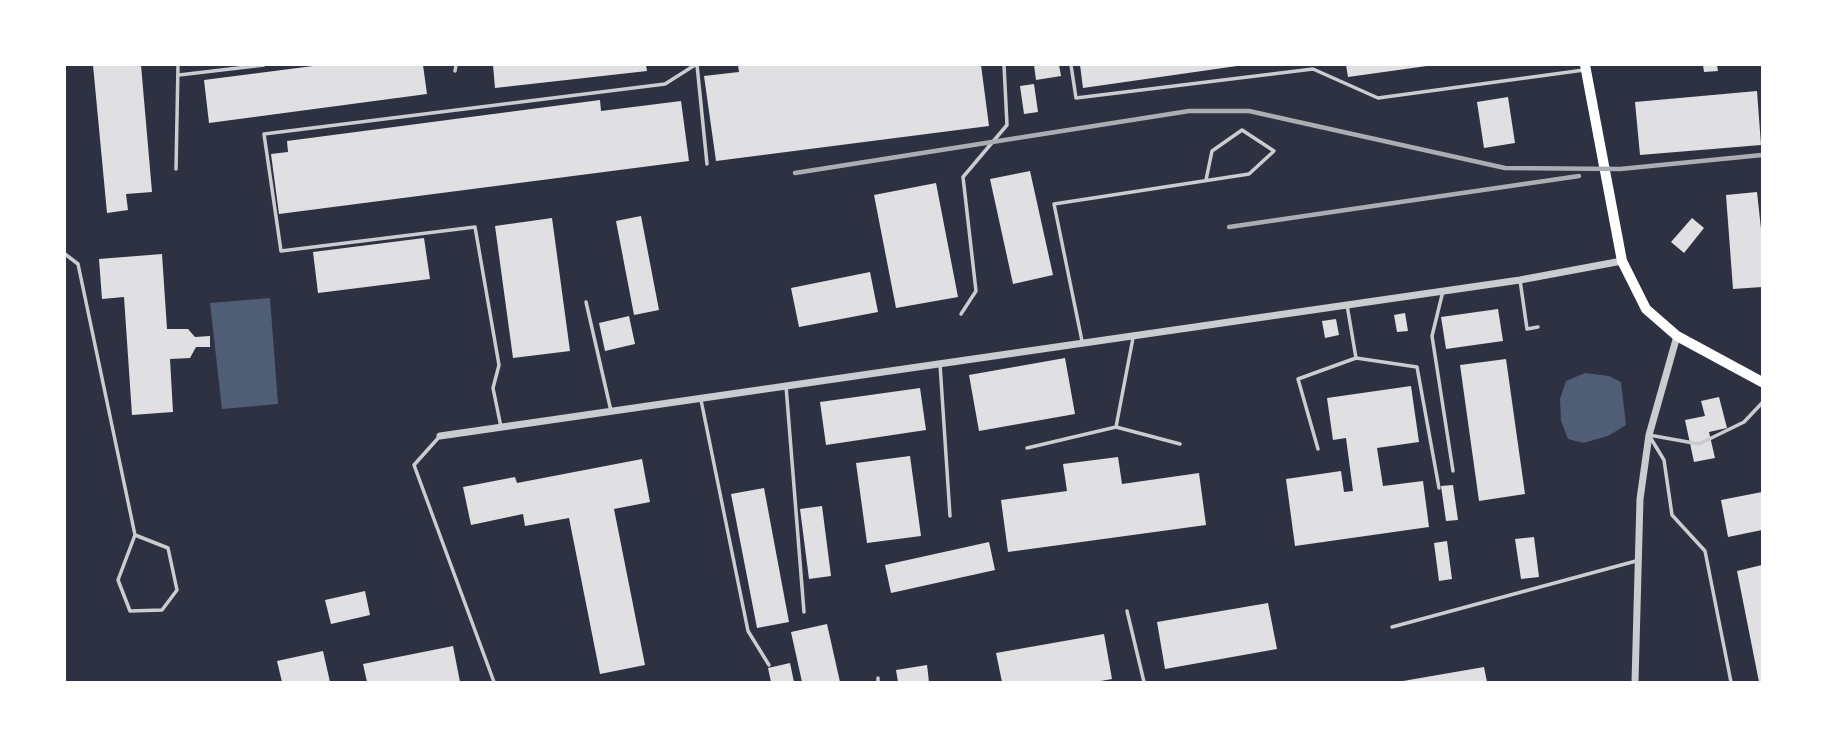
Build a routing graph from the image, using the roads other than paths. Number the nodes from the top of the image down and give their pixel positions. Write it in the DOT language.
graph roads {
  1 [pos="178,65"];
  2 [pos="264,65"];
  3 [pos="456,65"];
  4 [pos="696,65"];
  5 [pos="1004,65"];
  6 [pos="1071,65"];
  7 [pos="1586,67"];
  8 [pos="455,71"];
  9 [pos="179,75"];
  10 [pos="708,164"];
  11 [pos="176,169"];
  12 [pos="1206,180"];
  13 [pos="65,254"];
  14 [pos="1622,261"];
  15 [pos="1520,280"];
  16 [pos="1443,291"];
  17 [pos="586,302"];
  18 [pos="1347,305"];
  19 [pos="961,314"];
  20 [pos="1538,327"];
  21 [pos="1677,335"];
  22 [pos="1133,336"];
  23 [pos="1082,343"];
  24 [pos="1356,358"];
  25 [pos="940,364"];
  26 [pos="1762,382"];
  27 [pos="786,383"];
  28 [pos="700,398"];
  29 [pos="1762,403"];
  30 [pos="611,411"];
  31 [pos="502,427"];
  32 [pos="1116,427"];
  33 [pos="1649,435"];
  34 [pos="440,436"];
  35 [pos="1180,444"];
  36 [pos="1027,449"];
  37 [pos="1318,449"];
  38 [pos="1453,471"];
  39 [pos="1439,488"];
  40 [pos="950,516"];
  41 [pos="135,536"];
  42 [pos="1636,561"];
  43 [pos="1127,611"];
  44 [pos="804,612"];
  45 [pos="1392,627"];
  46 [pos="769,665"];
  47 [pos="494,682"];
  48 [pos="1144,682"];
  49 [pos="1635,682"];
  50 [pos="1731,682"];
  1 -- 9 [label="lane"];
  2 -- 9 [label="lane"];
  3 -- 8 [label="lane"];
  4 -- 10 [label="lane"];
  4 -- 31 [label="lane"];
  5 -- 19 [label="lane"];
  6 -- 7 [label="lane"];
  7 -- 14 [label="main road"];
  9 -- 11 [label="lane"];
  12 -- 12 [label="lane"];
  12 -- 23 [label="lane"];
  13 -- 41 [label="lane"];
  14 -- 15 [label="street"];
  14 -- 21 [label="main road"];
  15 -- 16 [label="street"];
  15 -- 20 [label="lane"];
  16 -- 18 [label="street"];
  16 -- 38 [label="lane"];
  17 -- 30 [label="lane"];
  18 -- 22 [label="street"];
  18 -- 24 [label="lane"];
  21 -- 26 [label="main road"];
  21 -- 33 [label="street"];
  22 -- 23 [label="street"];
  22 -- 32 [label="lane"];
  23 -- 25 [label="street"];
  24 -- 37 [label="lane"];
  24 -- 39 [label="lane"];
  25 -- 27 [label="street"];
  25 -- 40 [label="lane"];
  27 -- 28 [label="street"];
  27 -- 44 [label="lane"];
  28 -- 30 [label="street"];
  28 -- 46 [label="lane"];
  29 -- 33 [label="lane"];
  30 -- 31 [label="street"];
  31 -- 34 [label="street"];
  32 -- 35 [label="lane"];
  32 -- 36 [label="lane"];
  33 -- 42 [label="street"];
  33 -- 50 [label="lane"];
  34 -- 47 [label="lane"];
  41 -- 41 [label="lane"];
  42 -- 45 [label="lane"];
  42 -- 49 [label="street"];
  43 -- 48 [label="lane"];
}
